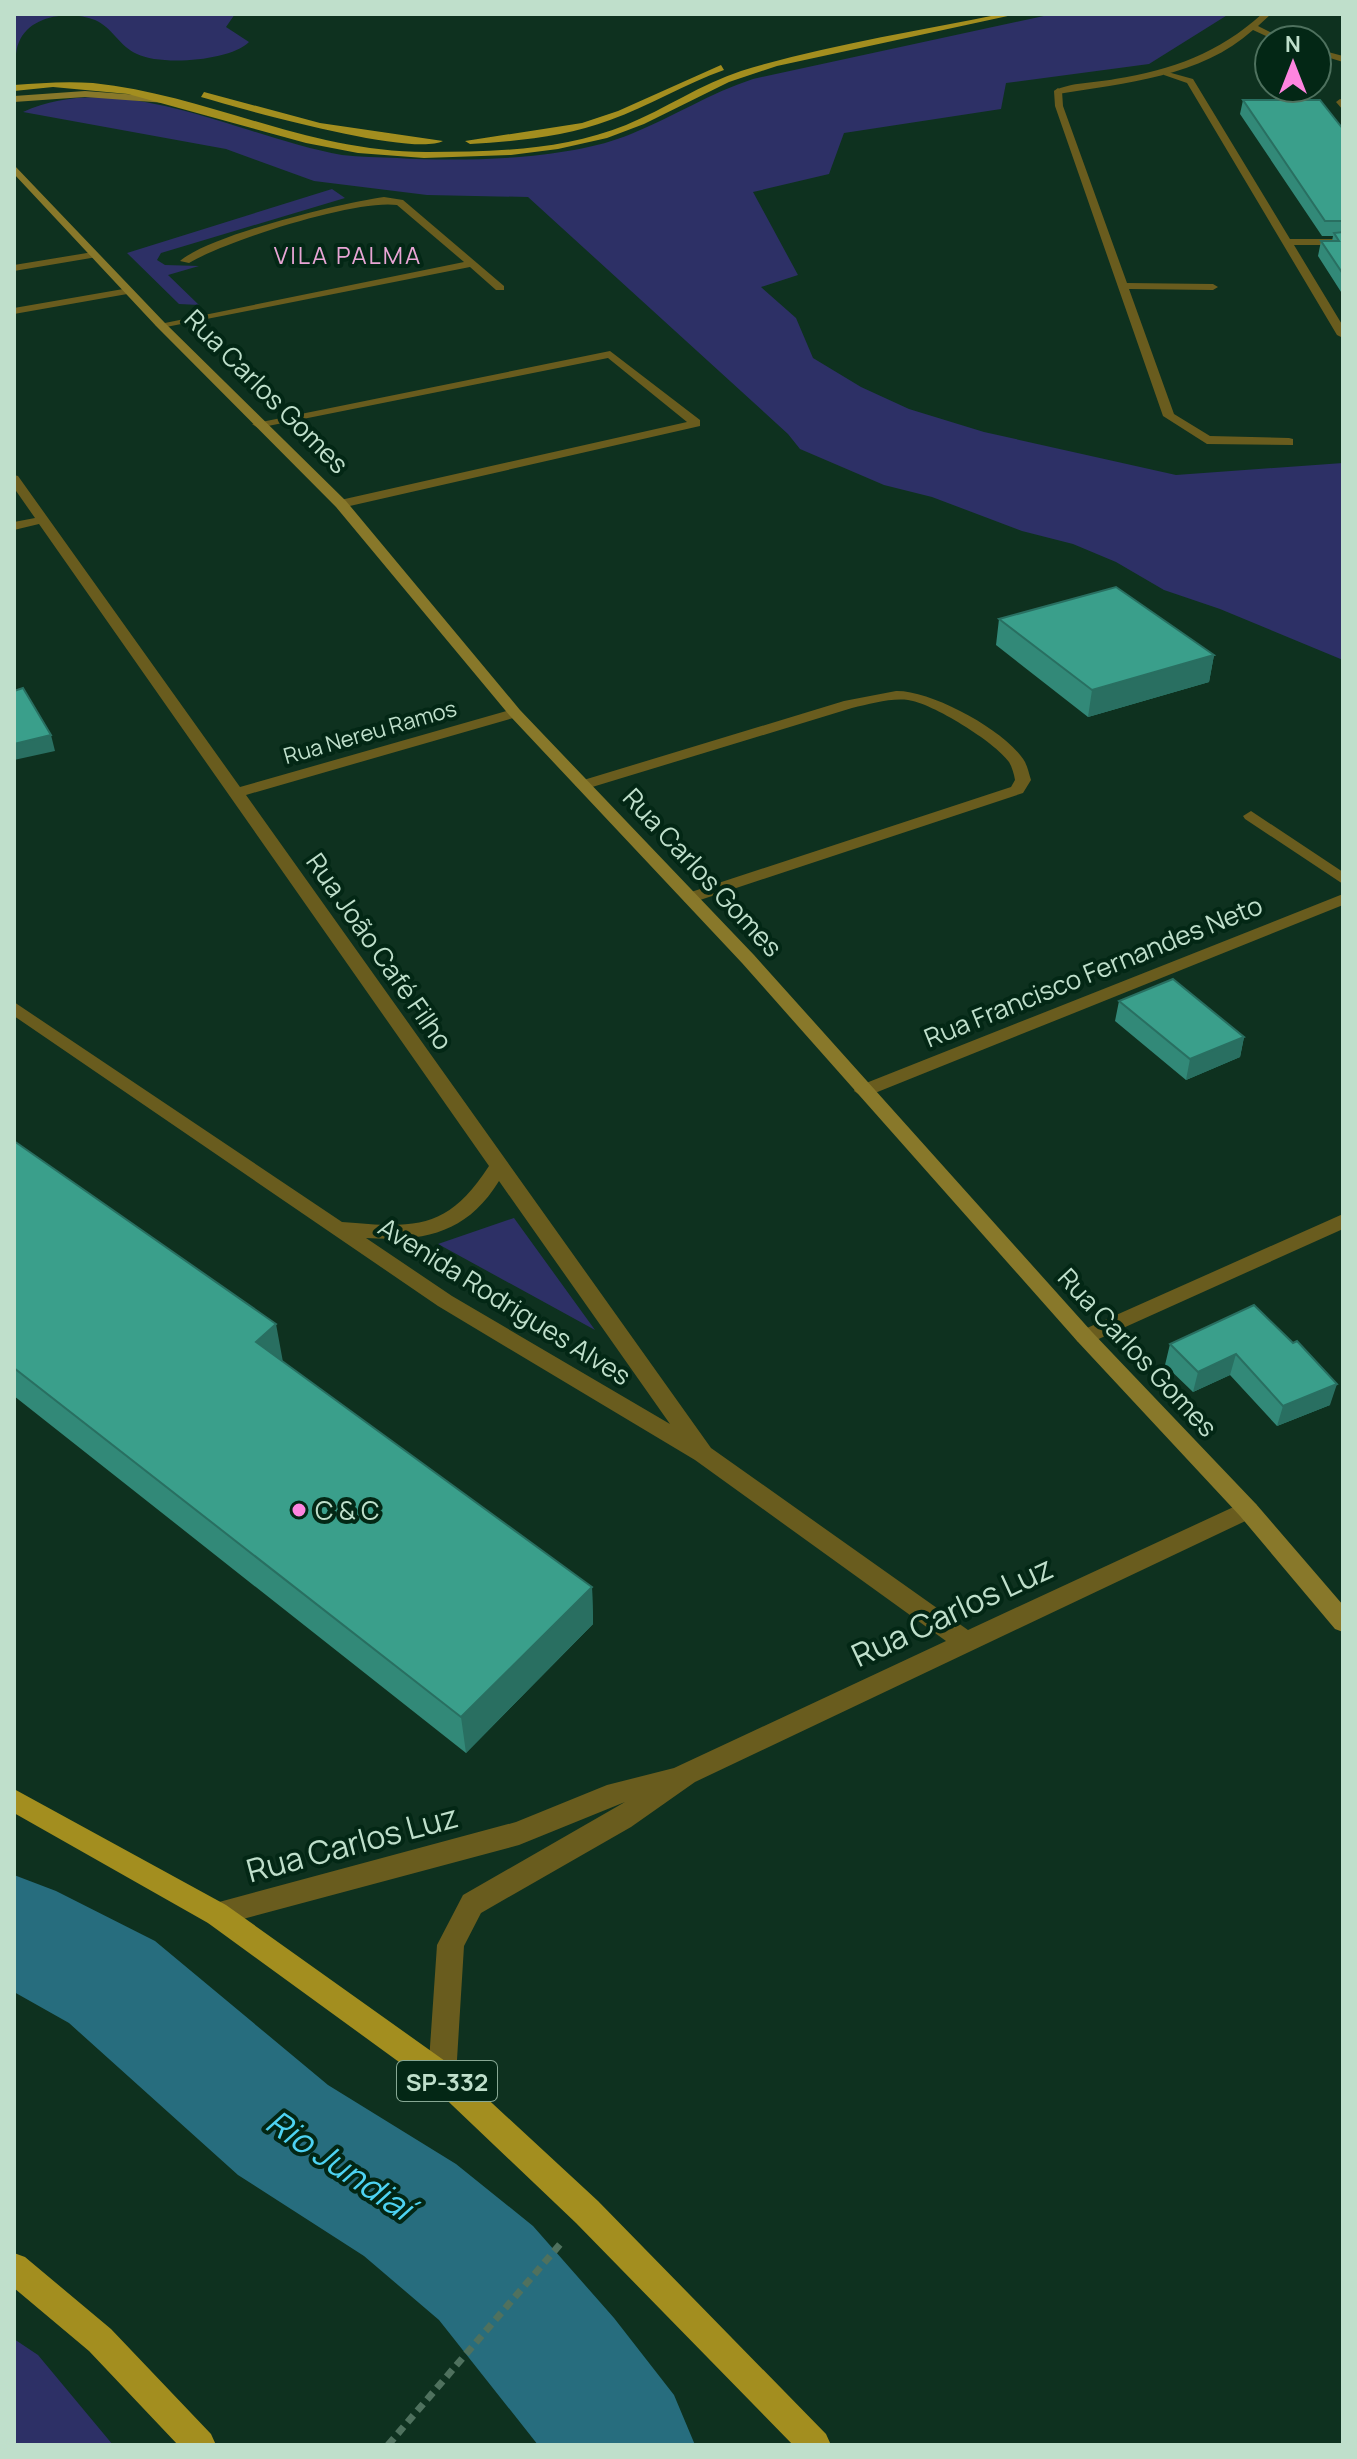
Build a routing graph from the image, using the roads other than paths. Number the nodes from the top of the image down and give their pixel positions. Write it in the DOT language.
graph roads {
  1 [pos="964,14"];
  2 [pos="1013,14"];
  3 [pos="1253,29"];
  4 [pos="740,63"];
  5 [pos="726,67"];
  6 [pos="1167,73"];
  7 [pos="112,77"];
  8 [pos="14,80"];
  9 [pos="14,88"];
  10 [pos="195,92"];
  11 [pos="85,94"];
  12 [pos="14,99"];
  13 [pos="177,100"];
  14 [pos="14,107"];
  15 [pos="463,141"];
  16 [pos="451,142"];
  17 [pos="14,168"];
  18 [pos="1287,242"];
  19 [pos="1343,242"];
  20 [pos="93,255"];
  21 [pos="185,261"];
  22 [pos="470,264"];
  23 [pos="14,268"];
  24 [pos="1123,286"];
  25 [pos="1213,287"];
  26 [pos="500,288"];
  27 [pos="129,291"];
  28 [pos="14,311"];
  29 [pos="161,325"];
  30 [pos="1343,335"];
  31 [pos="258,424"];
  32 [pos="1289,442"];
  33 [pos="14,479"];
  34 [pos="341,504"];
  35 [pos="41,520"];
  36 [pos="14,526"];
  37 [pos="515,713"];
  38 [pos="583,785"];
  39 [pos="237,793"];
  40 [pos="1251,816"];
  41 [pos="1343,879"];
  42 [pos="691,898"];
  43 [pos="1343,899"];
  44 [pos="14,1008"];
  45 [pos="863,1091"];
  46 [pos="499,1166"];
  47 [pos="1343,1221"];
  48 [pos="333,1227"];
  49 [pos="1085,1337"];
  50 [pos="703,1454"];
  51 [pos="1248,1510"];
  52 [pos="1343,1622"];
  53 [pos="966,1642"];
  54 [pos="686,1774"];
  55 [pos="14,1800"];
  56 [pos="217,1914"];
  57 [pos="442,2076"];
  58 [pos="14,2268"];
  59 [pos="200,2445"];
  60 [pos="815,2445"];
  1 -- 4 [label="main road"];
  2 -- 13 [label="main road"];
  3 -- 6 [label="street"];
  5 -- 15 [label="main road"];
  6 -- 18 [label="street"];
  6 -- 24 [label="street"];
  7 -- 8 [label="main road"];
  9 -- 13 [label="main road"];
  10 -- 16 [label="main road"];
  11 -- 12 [label="main road"];
  11 -- 13 [label="main road"];
  11 -- 14 [label="main road"];
  17 -- 20 [label="main road, Rua Carlos Gomes"];
  18 -- 19 [label="street"];
  18 -- 30 [label="street"];
  20 -- 23 [label="street"];
  20 -- 27 [label="main road, Rua Carlos Gomes"];
  21 -- 22 [label="street"];
  22 -- 26 [label="street"];
  22 -- 29 [label="street"];
  24 -- 25 [label="street"];
  24 -- 32 [label="street"];
  27 -- 28 [label="street"];
  27 -- 29 [label="main road, Rua Carlos Gomes"];
  29 -- 31 [label="main road, Rua Carlos Gomes"];
  31 -- 34 [label="main road, Rua Carlos Gomes"];
  31 -- 34 [label="street"];
  33 -- 35 [label="street, Rua João Café Filho"];
  34 -- 37 [label="main road, Rua Carlos Gomes"];
  35 -- 36 [label="street"];
  35 -- 39 [label="street, Rua João Café Filho"];
  37 -- 38 [label="main road, Rua Carlos Gomes"];
  37 -- 39 [label="street, Rua Nereu Ramos"];
  38 -- 42 [label="main road, Rua Carlos Gomes"];
  38 -- 42 [label="street"];
  39 -- 46 [label="street, Rua João Café Filho"];
  40 -- 41 [label="street"];
  42 -- 45 [label="main road, Rua Carlos Gomes"];
  43 -- 45 [label="street, Rua Francisco Fernandes Neto"];
  44 -- 48 [label="street, Avenida Rodrigues Alves"];
  45 -- 49 [label="main road, Rua Carlos Gomes"];
  46 -- 48 [label="street"];
  46 -- 50 [label="street, Rua João Café Filho"];
  47 -- 49 [label="street"];
  48 -- 50 [label="street, Avenida Rodrigues Alves"];
  49 -- 51 [label="main road, Rua Carlos Gomes"];
  50 -- 53 [label="street, Avenida Rodrigues Alves"];
  51 -- 52 [label="main road, Rua Carlos Gomes"];
  51 -- 53 [label="street, Rua Carlos Luz"];
  53 -- 54 [label="street, Rua Carlos Luz"];
  54 -- 56 [label="street, Rua Carlos Luz"];
  54 -- 57 [label="street, Rua Carlos Luz"];
  55 -- 56 [label="main road, SP-332"];
  56 -- 57 [label="main road, SP-332"];
  57 -- 60 [label="main road, SP-332"];
  58 -- 59 [label="main road"];
}
